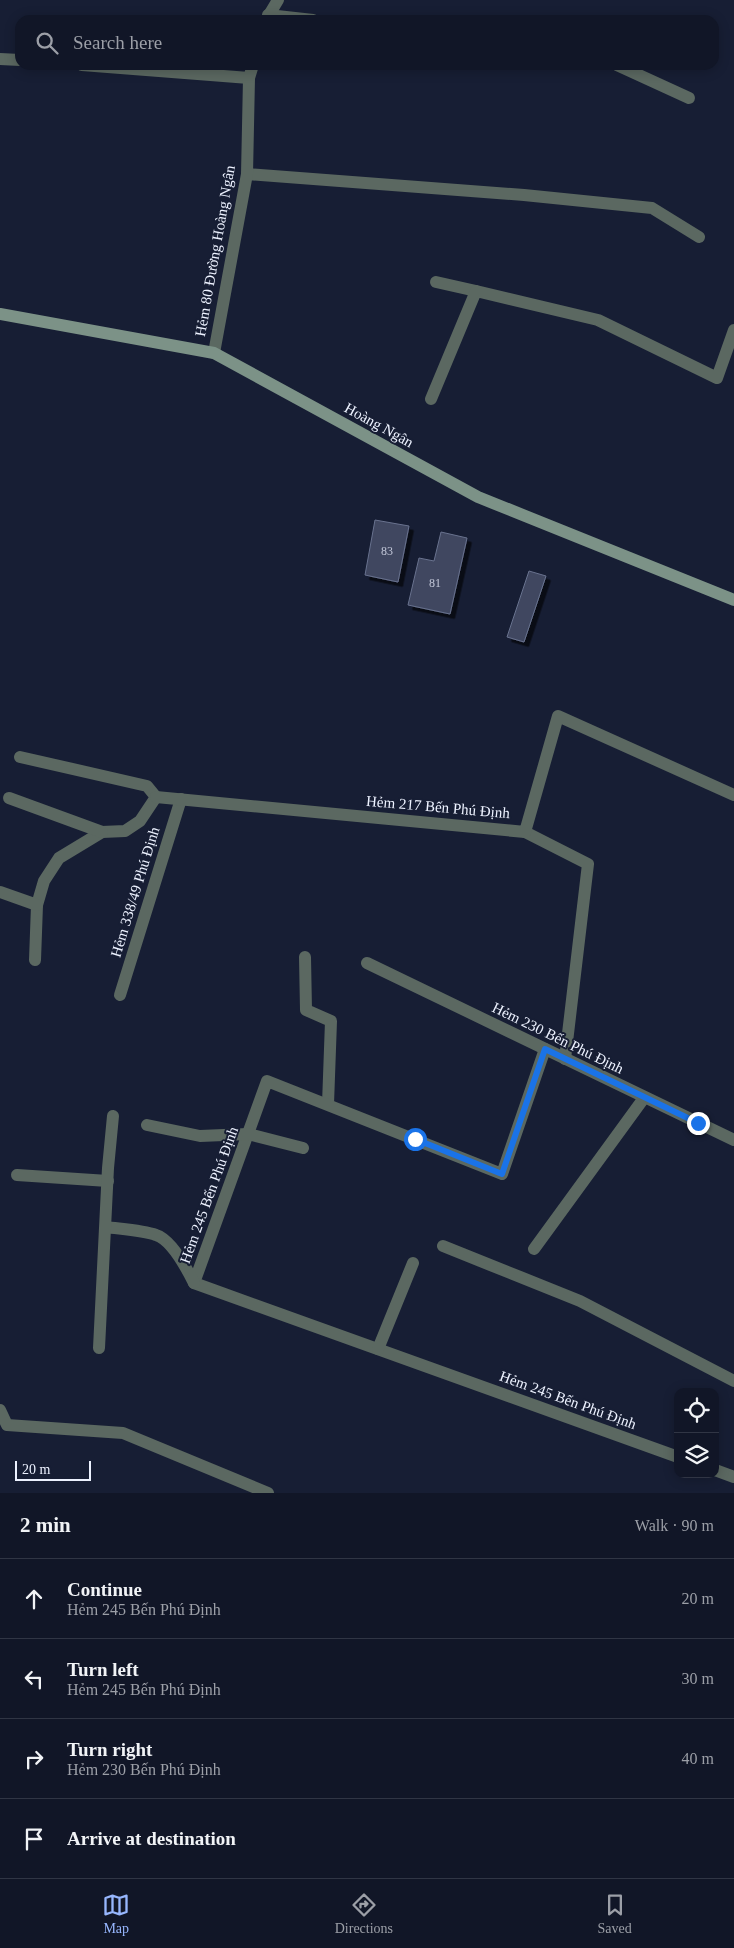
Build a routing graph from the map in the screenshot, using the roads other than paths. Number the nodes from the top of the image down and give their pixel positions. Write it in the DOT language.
graph roads {
  1 [pos="278,0"];
  2 [pos="268,15"];
  3 [pos="0,59"];
  4 [pos="15,60"];
  5 [pos="146,70"];
  6 [pos="251,70"];
  7 [pos="628,70"];
  8 [pos="249,78"];
  9 [pos="688,98"];
  10 [pos="247,174"];
  11 [pos="699,237"];
  12 [pos="436,282"];
  13 [pos="476,291"];
  14 [pos="0,314"];
  15 [pos="734,330"];
  16 [pos="214,353"];
  17 [pos="431,399"];
  18 [pos="734,600"];
  19 [pos="20,757"];
  20 [pos="734,795"];
  21 [pos="156,796"];
  22 [pos="9,798"];
  23 [pos="181,799"];
  24 [pos="102,832"];
  25 [pos="525,832"];
  26 [pos="0,892"];
  27 [pos="37,905"];
  28 [pos="305,957"];
  29 [pos="35,960"];
  30 [pos="368,963"];
  31 [pos="120,995"];
  32 [pos="545,1049"];
  33 [pos="564,1059"];
  34 [pos="644,1098"];
  35 [pos="328,1104"];
  36 [pos="113,1116"];
  37 [pos="147,1125"];
  38 [pos="248,1134"];
  39 [pos="734,1140"];
  40 [pos="303,1148"];
  41 [pos="17,1175"];
  42 [pos="108,1181"];
  43 [pos="106,1227"];
  44 [pos="443,1246"];
  45 [pos="534,1249"];
  46 [pos="413,1263"];
  47 [pos="194,1283"];
  48 [pos="99,1348"];
  49 [pos="378,1349"];
  50 [pos="734,1381"];
  51 [pos="0,1410"];
  52 [pos="674,1456"];
  53 [pos="719,1471"];
  54 [pos="734,1477"];
  55 [pos="268,1493"];
  1 -- 2 [label="street"];
  3 -- 4 [label="street"];
  5 -- 8 [label="street"];
  6 -- 8 [label="street, Hẻm 80 Đường Hoàng Ngân"];
  7 -- 9 [label="street"];
  8 -- 10 [label="street, Hẻm 80 Đường Hoàng Ngân"];
  10 -- 11 [label="street"];
  10 -- 16 [label="street, Hẻm 80 Đường Hoàng Ngân"];
  12 -- 13 [label="street"];
  13 -- 15 [label="street"];
  13 -- 17 [label="street"];
  14 -- 16 [label="street, Hoàng Ngân"];
  16 -- 18 [label="street, Hoàng Ngân"];
  19 -- 21 [label="street"];
  20 -- 25 [label="street, Hẻm 217 Bến Phú Định"];
  21 -- 23 [label="street, Hẻm 217 Bến Phú Định"];
  21 -- 24 [label="street"];
  22 -- 24 [label="street"];
  23 -- 25 [label="street, Hẻm 217 Bến Phú Định"];
  23 -- 31 [label="street, Hẻm 338/49 Phú Định"];
  24 -- 27 [label="street"];
  25 -- 33 [label="street"];
  26 -- 27 [label="street"];
  27 -- 29 [label="street"];
  28 -- 35 [label="street"];
  30 -- 32 [label="street, Hẻm 230 Bến Phú Định"];
  32 -- 33 [label="street, Hẻm 230 Bến Phú Định"];
  32 -- 35 [label="street, Hẻm 245 Bến Phú Định"];
  33 -- 34 [label="street, Hẻm 230 Bến Phú Định"];
  34 -- 39 [label="street, Hẻm 230 Bến Phú Định"];
  34 -- 45 [label="street"];
  35 -- 38 [label="street, Hẻm 245 Bến Phú Định"];
  36 -- 42 [label="street"];
  37 -- 38 [label="street"];
  38 -- 40 [label="street"];
  38 -- 47 [label="street, Hẻm 245 Bến Phú Định"];
  41 -- 42 [label="street"];
  42 -- 43 [label="street"];
  43 -- 47 [label="street"];
  43 -- 48 [label="street"];
  44 -- 50 [label="street"];
  46 -- 49 [label="street"];
  47 -- 49 [label="street, Hẻm 245 Bến Phú Định"];
  49 -- 52 [label="street, Hẻm 245 Bến Phú Định"];
  51 -- 55 [label="street"];
  53 -- 54 [label="street"];
}
